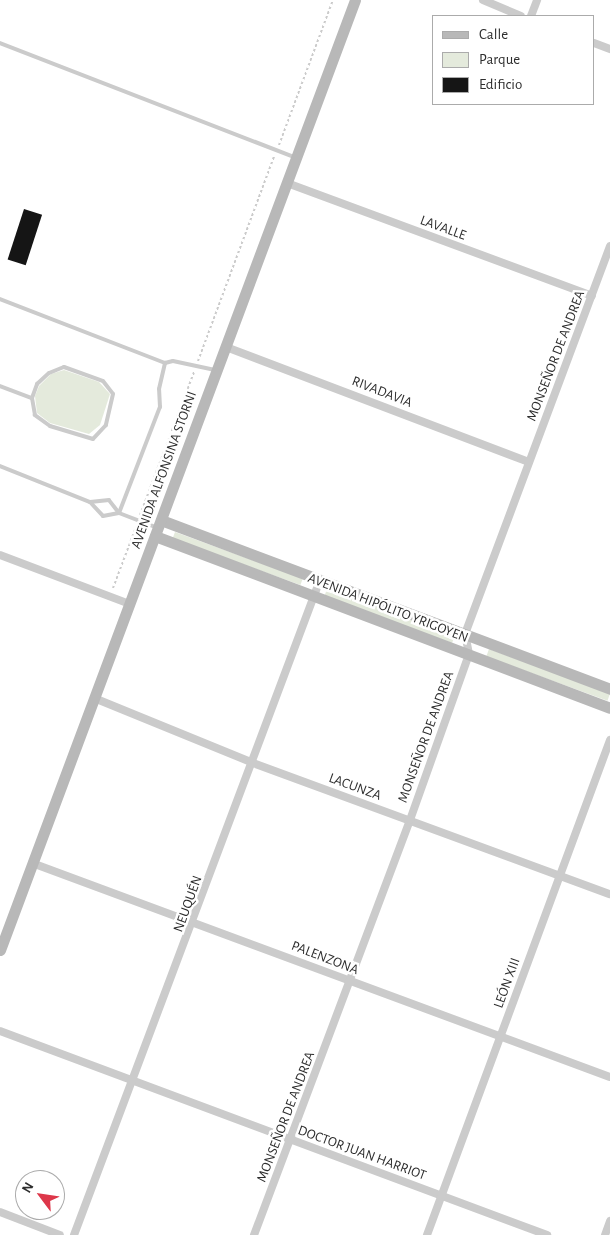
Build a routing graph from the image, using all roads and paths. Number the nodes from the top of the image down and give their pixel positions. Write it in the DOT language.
graph roads {
  1 [pos="333,0"];
  2 [pos="355,0"];
  3 [pos="483,0"];
  4 [pos="537,0"];
  5 [pos="519,15"];
  6 [pos="531,15"];
  7 [pos="0,43"];
  8 [pos="595,43"];
  9 [pos="610,49"];
  10 [pos="277,150"];
  11 [pos="296,158"];
  12 [pos="286,183"];
  13 [pos="610,246"];
  14 [pos="592,296"];
  15 [pos="0,299"];
  16 [pos="226,347"];
  17 [pos="165,363"];
  18 [pos="196,366"];
  19 [pos="216,371"];
  20 [pos="0,387"];
  21 [pos="32,398"];
  22 [pos="529,462"];
  23 [pos="0,466"];
  24 [pos="90,502"];
  25 [pos="119,513"];
  26 [pos="138,520"];
  27 [pos="158,528"];
  28 [pos="0,555"];
  29 [pos="320,580"];
  30 [pos="109,596"];
  31 [pos="314,596"];
  32 [pos="130,604"];
  33 [pos="465,634"];
  34 [pos="469,654"];
  35 [pos="610,689"];
  36 [pos="94,698"];
  37 [pos="610,708"];
  38 [pos="610,740"];
  39 [pos="253,763"];
  40 [pos="410,820"];
  41 [pos="32,863"];
  42 [pos="560,876"];
  43 [pos="610,894"];
  44 [pos="195,922"];
  45 [pos="0,950"];
  46 [pos="351,981"];
  47 [pos="0,1031"];
  48 [pos="501,1037"];
  49 [pos="610,1077"];
  50 [pos="134,1080"];
  51 [pos="291,1140"];
  52 [pos="442,1196"];
  53 [pos="0,1212"];
  54 [pos="610,1221"];
  55 [pos="60,1235"];
  56 [pos="74,1235"];
  57 [pos="254,1235"];
  58 [pos="427,1235"];
  59 [pos="546,1235"];
  60 [pos="605,1235"];
  1 -- 10 [label="path"];
  2 -- 11 [label="main road, AVENIDA ALFONSINA STORNI"];
  3 -- 5 [label="street"];
  4 -- 6 [label="street"];
  7 -- 10 [label="lane"];
  8 -- 9 [label="street"];
  10 -- 11 [label="lane"];
  10 -- 18 [label="path"];
  11 -- 12 [label="main road, AVENIDA ALFONSINA STORNI"];
  12 -- 14 [label="street, LAVALLE"];
  12 -- 16 [label="main road, AVENIDA ALFONSINA STORNI"];
  13 -- 14 [label="street, MONSEÑOR DE ANDREA"];
  14 -- 22 [label="street, MONSEÑOR DE ANDREA"];
  15 -- 17 [label="lane"];
  16 -- 19 [label="main road, AVENIDA ALFONSINA STORNI"];
  16 -- 22 [label="street, RIVADAVIA"];
  17 -- 18 [label="lane"];
  17 -- 25 [label="lane"];
  18 -- 19 [label="lane"];
  18 -- 26 [label="path"];
  19 -- 27 [label="main road, AVENIDA ALFONSINA STORNI"];
  20 -- 21 [label="lane"];
  21 -- 21 [label="lane"];
  22 -- 33 [label="street, MONSEÑOR DE ANDREA"];
  23 -- 24 [label="lane"];
  24 -- 25 [label="lane"];
  24 -- 25 [label="lane"];
  25 -- 26 [label="lane"];
  26 -- 27 [label="lane"];
  26 -- 30 [label="path"];
  27 -- 29 [label="main road, AVENIDA HIPÓLITO YRIGOYEN"];
  27 -- 31 [label="main road, AVENIDA HIPÓLITO YRIGOYEN"];
  27 -- 32 [label="main road, AVENIDA ALFONSINA STORNI"];
  28 -- 30 [label="street"];
  29 -- 31 [label="street, NEUQUÉN"];
  29 -- 33 [label="main road, AVENIDA HIPÓLITO YRIGOYEN"];
  30 -- 32 [label="street"];
  31 -- 34 [label="main road, AVENIDA HIPÓLITO YRIGOYEN"];
  31 -- 39 [label="street, NEUQUÉN"];
  32 -- 36 [label="main road, AVENIDA ALFONSINA STORNI"];
  33 -- 34 [label="street"];
  33 -- 35 [label="main road, AVENIDA HIPÓLITO YRIGOYEN"];
  34 -- 37 [label="main road, AVENIDA HIPÓLITO YRIGOYEN"];
  34 -- 40 [label="street, MONSEÑOR DE ANDREA"];
  36 -- 39 [label="street, LACUNZA"];
  36 -- 41 [label="main road, AVENIDA ALFONSINA STORNI"];
  38 -- 42 [label="street, LEÓN XIII"];
  39 -- 40 [label="street, LACUNZA"];
  39 -- 44 [label="street, NEUQUÉN"];
  40 -- 42 [label="street, LACUNZA"];
  40 -- 46 [label="street, MONSEÑOR DE ANDREA"];
  41 -- 44 [label="street, PALENZONA"];
  41 -- 45 [label="main road, AVENIDA ALFONSINA STORNI"];
  42 -- 43 [label="street, LACUNZA"];
  42 -- 48 [label="street, LEÓN XIII"];
  44 -- 46 [label="street, PALENZONA"];
  44 -- 50 [label="street, NEUQUÉN"];
  46 -- 48 [label="street, PALENZONA"];
  46 -- 51 [label="street, MONSEÑOR DE ANDREA"];
  47 -- 50 [label="street, DOCTOR JUAN HARRIOT"];
  48 -- 49 [label="street, PALENZONA"];
  48 -- 52 [label="street, LEÓN XIII"];
  50 -- 51 [label="street, DOCTOR JUAN HARRIOT"];
  50 -- 56 [label="street, NEUQUÉN"];
  51 -- 52 [label="street, DOCTOR JUAN HARRIOT"];
  51 -- 57 [label="street, MONSEÑOR DE ANDREA"];
  52 -- 58 [label="street, LEÓN XIII"];
  52 -- 59 [label="street, DOCTOR JUAN HARRIOT"];
  53 -- 55 [label="street"];
  54 -- 60 [label="street"];
}
